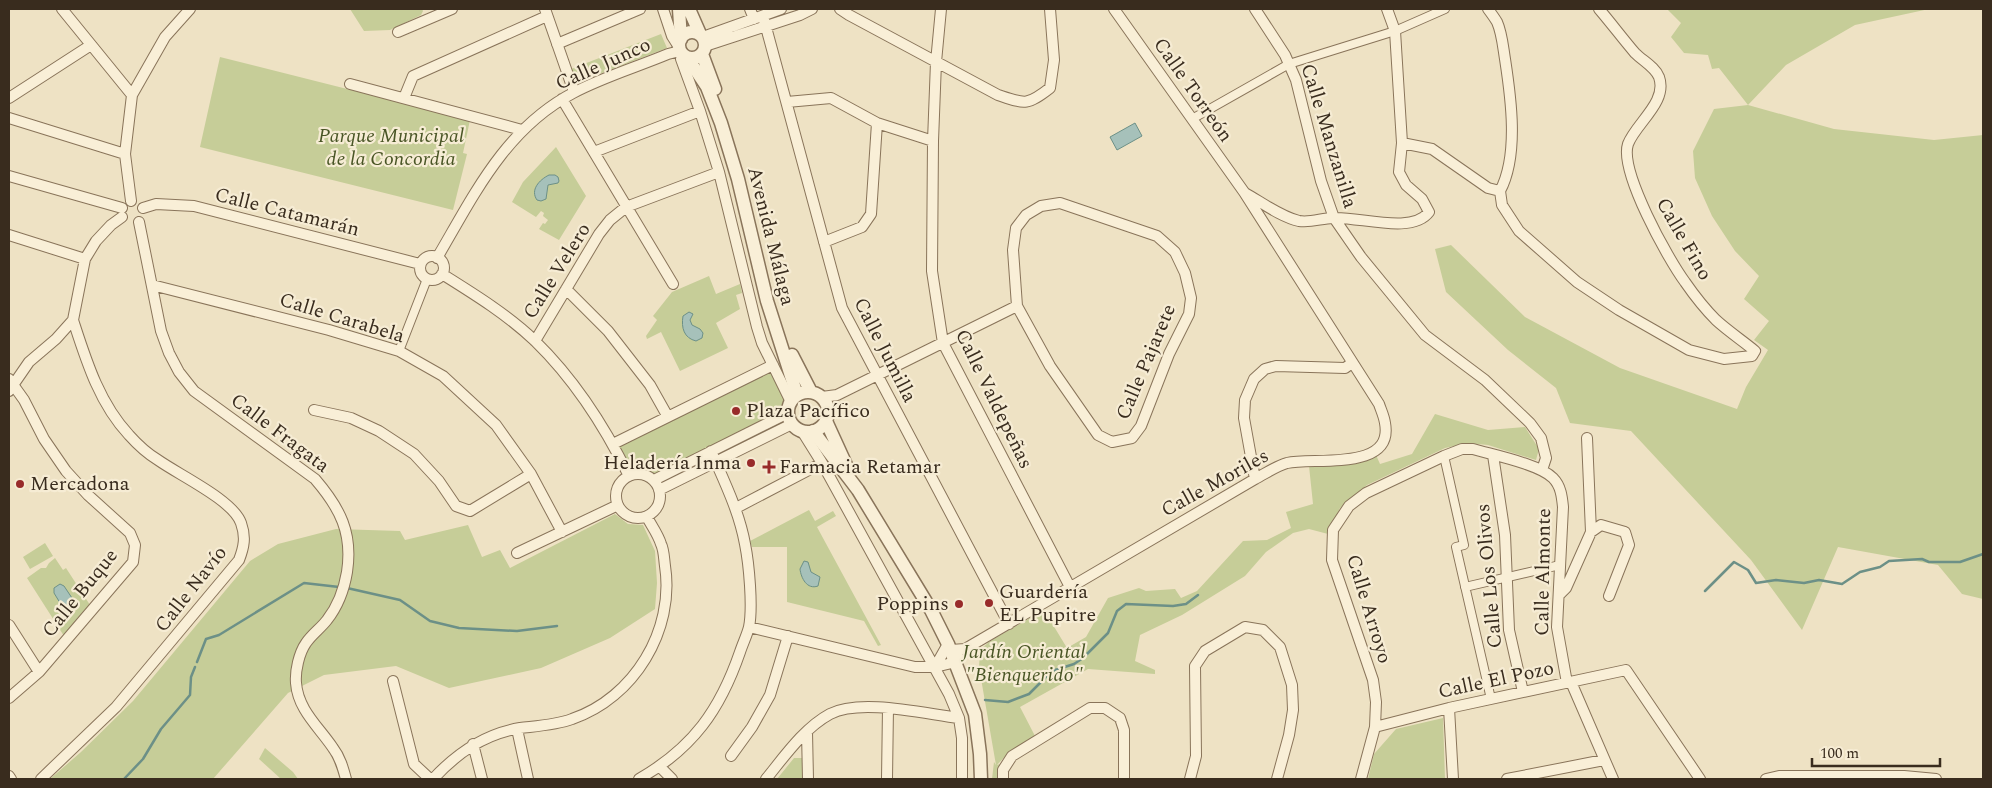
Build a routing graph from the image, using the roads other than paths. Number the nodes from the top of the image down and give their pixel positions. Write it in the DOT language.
graph roads {
  1 [pos="62,9"];
  2 [pos="190,9"];
  3 [pos="452,9"];
  4 [pos="640,9"];
  5 [pos="663,9"];
  6 [pos="679,9"];
  7 [pos="689,9"];
  8 [pos="781,9"];
  9 [pos="812,9"];
  10 [pos="840,9"];
  11 [pos="941,9"];
  12 [pos="1050,9"];
  13 [pos="1114,9"];
  14 [pos="1255,9"];
  15 [pos="1387,9"];
  16 [pos="1445,9"];
  17 [pos="1488,9"];
  18 [pos="1600,9"];
  19 [pos="546,12"];
  20 [pos="431,13"];
  21 [pos="759,17"];
  22 [pos="1395,31"];
  23 [pos="398,32"];
  24 [pos="702,43"];
  25 [pos="557,44"];
  26 [pos="91,45"];
  27 [pos="682,50"];
  28 [pos="936,62"];
  29 [pos="1289,64"];
  30 [pos="350,84"];
  31 [pos="712,89"];
  32 [pos="574,92"];
  33 [pos="132,95"];
  34 [pos="9,98"];
  35 [pos="404,98"];
  36 [pos="562,99"];
  37 [pos="787,102"];
  38 [pos="700,111"];
  39 [pos="9,118"];
  40 [pos="1192,119"];
  41 [pos="877,123"];
  42 [pos="522,130"];
  43 [pos="932,141"];
  44 [pos="1402,143"];
  45 [pos="594,152"];
  46 [pos="125,154"];
  47 [pos="719,172"];
  48 [pos="9,176"];
  49 [pos="1500,191"];
  50 [pos="1244,192"];
  51 [pos="131,201"];
  52 [pos="626,207"];
  53 [pos="143,208"];
  54 [pos="122,213"];
  55 [pos="1334,218"];
  56 [pos="139,222"];
  57 [pos="9,235"];
  58 [pos="824,242"];
  59 [pos="437,258"];
  60 [pos="85,259"];
  61 [pos="420,264"];
  62 [pos="442,274"];
  63 [pos="427,279"];
  64 [pos="673,284"];
  65 [pos="152,285"];
  66 [pos="566,289"];
  67 [pos="1017,306"];
  68 [pos="73,320"];
  69 [pos="535,341"];
  70 [pos="943,343"];
  71 [pos="399,351"];
  72 [pos="1352,363"];
  73 [pos="773,366"];
  74 [pos="878,375"];
  75 [pos="10,385"];
  76 [pos="820,398"];
  77 [pos="314,410"];
  78 [pos="797,416"];
  79 [pos="668,417"];
  80 [pos="826,421"];
  81 [pos="1587,438"];
  82 [pos="613,444"];
  83 [pos="711,451"];
  84 [pos="1493,455"];
  85 [pos="1444,456"];
  86 [pos="715,462"];
  87 [pos="822,463"];
  88 [pos="1542,470"];
  89 [pos="532,474"];
  90 [pos="629,476"];
  91 [pos="1256,479"];
  92 [pos="654,480"];
  93 [pos="659,490"];
  94 [pos="858,490"];
  95 [pos="618,505"];
  96 [pos="736,508"];
  97 [pos="647,517"];
  98 [pos="562,532"];
  99 [pos="1591,532"];
  100 [pos="517,553"];
  101 [pos="1560,565"];
  102 [pos="1507,577"];
  103 [pos="1465,587"];
  104 [pos="1070,588"];
  105 [pos="1559,595"];
  106 [pos="1609,596"];
  107 [pos="1009,624"];
  108 [pos="9,625"];
  109 [pos="749,626"];
  110 [pos="788,636"];
  111 [pos="951,652"];
  112 [pos="935,667"];
  113 [pos="39,672"];
  114 [pos="393,681"];
  115 [pos="1569,682"];
  116 [pos="1523,692"];
  117 [pos="9,698"];
  118 [pos="1491,699"];
  119 [pos="888,708"];
  120 [pos="1448,708"];
  121 [pos="959,718"];
  122 [pos="1375,727"];
  123 [pos="517,729"];
  124 [pos="807,732"];
  125 [pos="474,744"];
  126 [pos="731,756"];
  127 [pos="1604,760"];
  128 [pos="660,767"];
  129 [pos="9,776"];
  130 [pos="1921,778"];
  131 [pos="11,779"];
  132 [pos="41,779"];
  133 [pos="346,779"];
  134 [pos="432,779"];
  135 [pos="482,779"];
  136 [pos="528,779"];
  137 [pos="639,779"];
  138 [pos="672,779"];
  139 [pos="766,779"];
  140 [pos="808,779"];
  141 [pos="887,779"];
  142 [pos="962,779"];
  143 [pos="981,779"];
  144 [pos="1003,779"];
  145 [pos="1124,779"];
  146 [pos="1190,779"];
  147 [pos="1277,779"];
  148 [pos="1361,779"];
  149 [pos="1453,779"];
  150 [pos="1507,779"];
  151 [pos="1612,779"];
  152 [pos="1700,779"];
  153 [pos="1766,779"];
  154 [pos="1936,779"];
  1 -- 26 [label="street"];
  2 -- 33 [label="street"];
  3 -- 20 [label="street"];
  4 -- 25 [label="street"];
  5 -- 27 [label="street"];
  6 -- 27 [label="street"];
  7 -- 24 [label="street"];
  8 -- 21 [label="street"];
  9 -- 21 [label="street"];
  10 -- 28 [label="street"];
  11 -- 28 [label="street, Calle Valdepeñas"];
  12 -- 28 [label="street"];
  13 -- 40 [label="street, Calle Torreón"];
  14 -- 29 [label="street, Calle Manzanilla"];
  15 -- 22 [label="street"];
  16 -- 22 [label="street"];
  17 -- 49 [label="street"];
  18 -- 49 [label="street, Calle Fino"];
  19 -- 25 [label="street"];
  19 -- 35 [label="street"];
  20 -- 23 [label="street"];
  21 -- 24 [label="street"];
  21 -- 24 [label="street"];
  21 -- 37 [label="street, Calle Jumilla"];
  22 -- 29 [label="street"];
  22 -- 44 [label="street"];
  24 -- 27 [label="street"];
  24 -- 27 [label="street"];
  24 -- 31 [label="street"];
  25 -- 32 [label="street"];
  26 -- 33 [label="street"];
  26 -- 34 [label="street"];
  27 -- 31 [label="street"];
  27 -- 32 [label="street, Calle Junco"];
  27 -- 38 [label="street"];
  28 -- 43 [label="street, Calle Valdepeñas"];
  29 -- 40 [label="street"];
  29 -- 55 [label="street, Calle Manzanilla"];
  30 -- 35 [label="street"];
  31 -- 76 [label="street, Avenida Málaga"];
  31 -- 78 [label="street, Avenida Málaga"];
  32 -- 36 [label="street, Calle Junco"];
  33 -- 46 [label="street"];
  35 -- 42 [label="street"];
  36 -- 42 [label="street, Calle Junco"];
  36 -- 45 [label="street"];
  37 -- 41 [label="street"];
  37 -- 58 [label="street, Calle Jumilla"];
  38 -- 45 [label="street"];
  38 -- 47 [label="street"];
  39 -- 46 [label="street"];
  40 -- 50 [label="street, Calle Torreón"];
  41 -- 43 [label="street"];
  41 -- 58 [label="street"];
  42 -- 59 [label="street, Calle Junco"];
  43 -- 70 [label="street, Calle Valdepeñas"];
  44 -- 49 [label="street"];
  44 -- 55 [label="street"];
  45 -- 52 [label="street"];
  46 -- 51 [label="street"];
  47 -- 52 [label="street, Calle Velero"];
  47 -- 73 [label="street"];
  48 -- 54 [label="street"];
  50 -- 55 [label="street"];
  50 -- 72 [label="street, Calle Moriles"];
  51 -- 53 [label="street"];
  51 -- 54 [label="street"];
  52 -- 64 [label="street"];
  52 -- 66 [label="street, Calle Velero"];
  53 -- 56 [label="street"];
  53 -- 61 [label="street, Calle Catamarán"];
  54 -- 56 [label="street"];
  54 -- 60 [label="street"];
  55 -- 88 [label="street, Calle Manzanilla"];
  56 -- 65 [label="street, Calle Fragata"];
  57 -- 60 [label="street"];
  58 -- 74 [label="street, Calle Jumilla"];
  59 -- 61 [label="street"];
  59 -- 62 [label="street"];
  60 -- 68 [label="street"];
  61 -- 63 [label="street"];
  62 -- 63 [label="street"];
  62 -- 69 [label="street"];
  63 -- 71 [label="street"];
  65 -- 71 [label="street, Calle Carabela"];
  65 -- 133 [label="street, Calle Fragata"];
  66 -- 69 [label="street, Calle Velero"];
  66 -- 79 [label="street"];
  67 -- 67 [label="street, Calle Pajarete"];
  67 -- 70 [label="street"];
  68 -- 75 [label="street"];
  68 -- 132 [label="street, Calle Navío"];
  69 -- 82 [label="street"];
  70 -- 74 [label="street"];
  70 -- 104 [label="street, Calle Valdepeñas"];
  71 -- 89 [label="street, Calle Carabela"];
  72 -- 91 [label="street"];
  72 -- 91 [label="street, Calle Moriles"];
  73 -- 78 [label="street"];
  73 -- 79 [label="street"];
  74 -- 76 [label="street"];
  74 -- 107 [label="street, Calle Jumilla"];
  75 -- 113 [label="street, Calle Buque"];
  76 -- 78 [label="street"];
  76 -- 80 [label="street"];
  77 -- 89 [label="street"];
  78 -- 80 [label="street"];
  78 -- 83 [label="street"];
  78 -- 86 [label="street"];
  78 -- 87 [label="street"];
  78 -- 94 [label="street, Avenida Málaga"];
  79 -- 82 [label="street"];
  80 -- 94 [label="street"];
  81 -- 99 [label="street"];
  82 -- 90 [label="street"];
  83 -- 86 [label="street"];
  83 -- 92 [label="street"];
  84 -- 85 [label="street, Calle Arroyo"];
  84 -- 88 [label="street, Calle Arroyo"];
  84 -- 102 [label="street, Calle Los Olivos"];
  85 -- 103 [label="street"];
  85 -- 122 [label="street, Calle Arroyo"];
  86 -- 93 [label="street"];
  86 -- 96 [label="street"];
  87 -- 96 [label="street"];
  87 -- 112 [label="street"];
  88 -- 101 [label="street, Calle Almonte"];
  89 -- 98 [label="street, Calle Carabela"];
  90 -- 92 [label="street"];
  90 -- 95 [label="street"];
  91 -- 104 [label="street, Calle Moriles"];
  92 -- 93 [label="street"];
  93 -- 97 [label="street"];
  94 -- 111 [label="street"];
  95 -- 97 [label="street"];
  95 -- 98 [label="street"];
  96 -- 109 [label="street"];
  97 -- 123 [label="street"];
  98 -- 100 [label="street"];
  99 -- 105 [label="street"];
  99 -- 106 [label="street"];
  101 -- 102 [label="street"];
  101 -- 105 [label="street, Calle Almonte"];
  102 -- 103 [label="street"];
  102 -- 116 [label="street, Calle Los Olivos"];
  103 -- 118 [label="street"];
  104 -- 107 [label="street, Calle Moriles"];
  105 -- 115 [label="street, Calle Almonte"];
  107 -- 111 [label="street, Calle Moriles"];
  108 -- 113 [label="street"];
  109 -- 110 [label="street, Calle Moriles"];
  109 -- 128 [label="street"];
  110 -- 112 [label="street, Calle Moriles"];
  110 -- 126 [label="street"];
  111 -- 112 [label="street"];
  111 -- 112 [label="street, Calle Moriles"];
  111 -- 143 [label="street"];
  112 -- 121 [label="street"];
  113 -- 117 [label="street, Calle Buque"];
  114 -- 134 [label="street"];
  115 -- 116 [label="street, Calle El Pozo"];
  115 -- 127 [label="street, Calle Almonte"];
  115 -- 152 [label="street, Calle El Pozo"];
  116 -- 118 [label="street, Calle El Pozo"];
  118 -- 120 [label="street, Calle El Pozo"];
  119 -- 121 [label="street"];
  119 -- 124 [label="street"];
  119 -- 141 [label="street"];
  120 -- 122 [label="street, Calle El Pozo"];
  120 -- 149 [label="street"];
  121 -- 142 [label="street"];
  122 -- 148 [label="street, Calle Arroyo"];
  123 -- 125 [label="street"];
  123 -- 136 [label="street"];
  124 -- 139 [label="street"];
  124 -- 140 [label="street"];
  125 -- 134 [label="street"];
  125 -- 135 [label="street"];
  127 -- 150 [label="street"];
  127 -- 151 [label="street, Calle Almonte"];
  128 -- 137 [label="street"];
  128 -- 138 [label="street"];
  129 -- 131 [label="street"];
  130 -- 153 [label="street"];
  130 -- 154 [label="street"];
  144 -- 145 [label="street"];
  146 -- 147 [label="street"];
}
